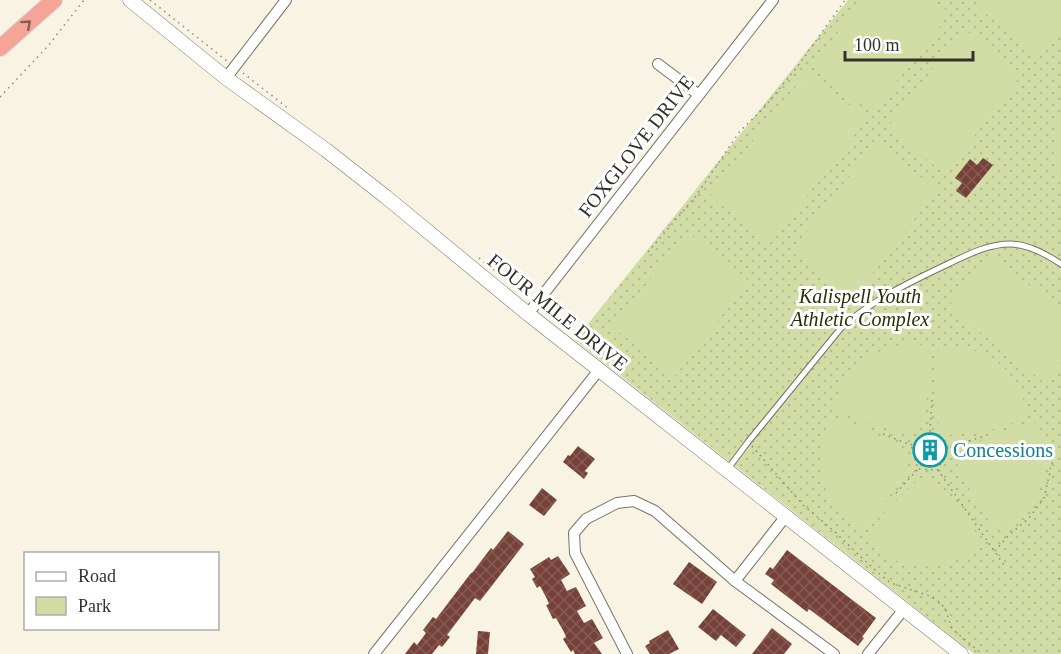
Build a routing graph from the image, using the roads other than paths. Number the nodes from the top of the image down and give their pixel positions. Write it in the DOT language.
graph roads {
  1 [pos="54,0"];
  2 [pos="130,0"];
  3 [pos="286,0"];
  4 [pos="773,0"];
  5 [pos="0,48"];
  6 [pos="658,64"];
  7 [pos="226,78"];
  8 [pos="699,95"];
  9 [pos="1061,264"];
  10 [pos="528,314"];
  11 [pos="599,370"];
  12 [pos="728,470"];
  13 [pos="786,516"];
  14 [pos="735,581"];
  15 [pos="904,609"];
  16 [pos="374,654"];
  17 [pos="627,654"];
  18 [pos="834,654"];
  19 [pos="868,654"];
  20 [pos="961,654"];
  5 -- 1 [label="highway, one-way"];
  2 -- 7 [label="street, FOUR MILE DRIVE"];
  3 -- 7 [label="street"];
  4 -- 8 [label="street, FOXGLOVE DRIVE"];
  6 -- 8 [label="street"];
  7 -- 10 [label="street, FOUR MILE DRIVE"];
  8 -- 10 [label="street, FOXGLOVE DRIVE"];
  9 -- 12 [label="lane"];
  10 -- 11 [label="street, FOUR MILE DRIVE"];
  11 -- 12 [label="street, FOUR MILE DRIVE"];
  11 -- 16 [label="street"];
  12 -- 13 [label="street, FOUR MILE DRIVE"];
  13 -- 14 [label="street"];
  13 -- 15 [label="street, FOUR MILE DRIVE"];
  14 -- 17 [label="street"];
  14 -- 18 [label="street"];
  15 -- 19 [label="street"];
  15 -- 20 [label="street, FOUR MILE DRIVE"];
}
